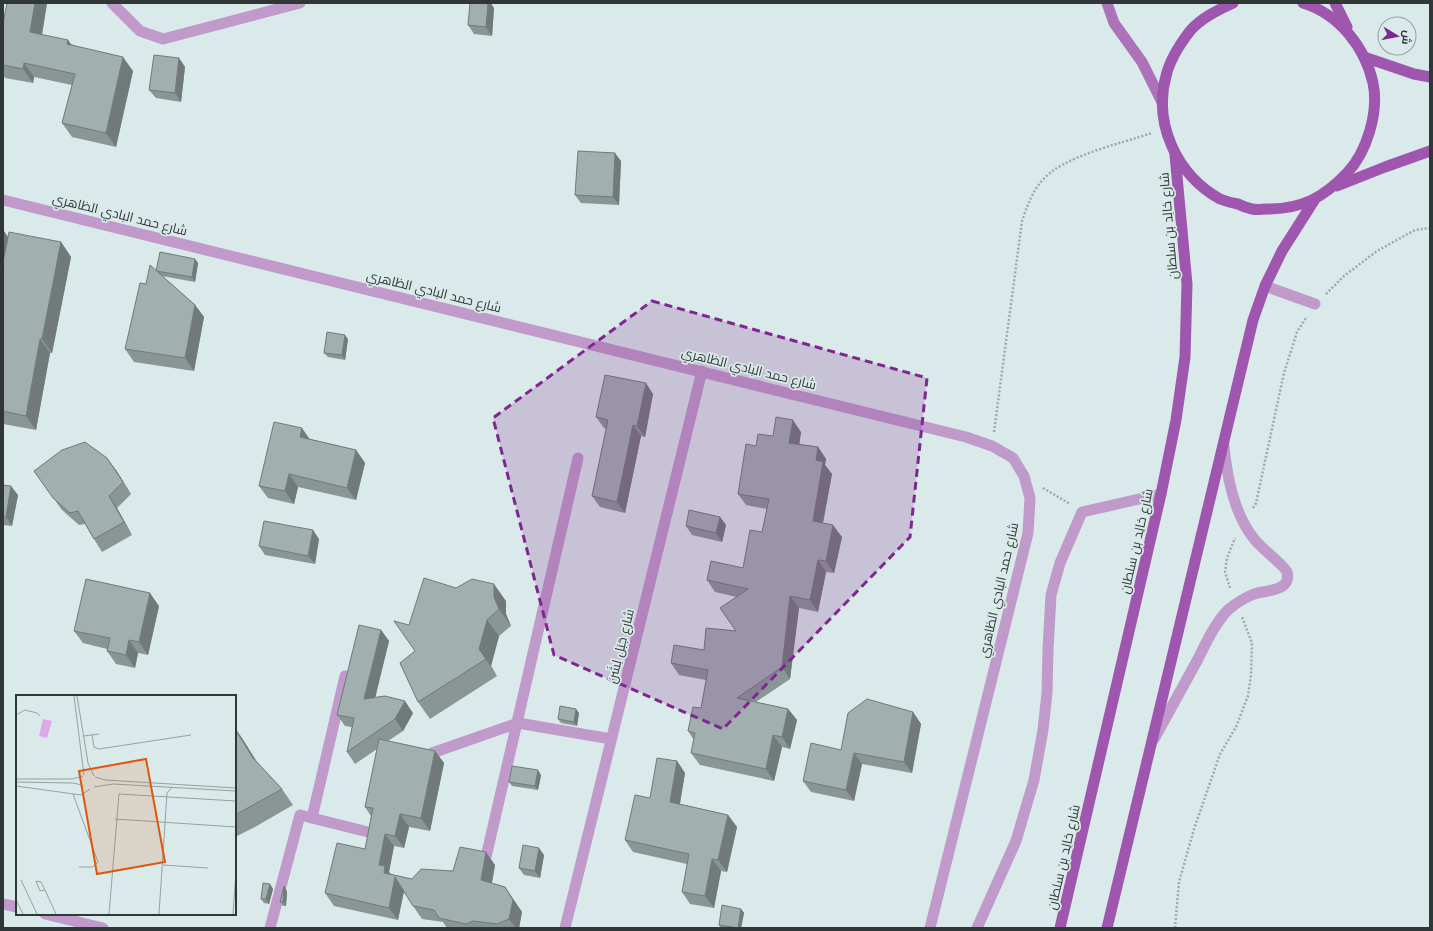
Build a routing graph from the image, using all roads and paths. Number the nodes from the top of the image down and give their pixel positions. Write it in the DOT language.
graph roads {
  1 [pos="112,3"];
  2 [pos="300,3"];
  3 [pos="1107,3"];
  4 [pos="1233,3"];
  5 [pos="1303,3"];
  6 [pos="1335,3"];
  7 [pos="1353,39"];
  8 [pos="1364,57"];
  9 [pos="1430,77"];
  10 [pos="1162,102"];
  11 [pos="1165,129"];
  12 [pos="1430,151"];
  13 [pos="1175,155"];
  14 [pos="1333,188"];
  15 [pos="1315,199"];
  16 [pos="3,200"];
  17 [pos="1430,228"];
  18 [pos="1265,286"];
  19 [pos="1315,304"];
  20 [pos="702,371"];
  21 [pos="1223,444"];
  22 [pos="992,446"];
  23 [pos="578,458"];
  24 [pos="1024,476"];
  25 [pos="1161,494"];
  26 [pos="1082,512"];
  27 [pos="1243,523"];
  28 [pos="1236,604"];
  29 [pos="345,676"];
  30 [pos="518,723"];
  31 [pos="611,739"];
  32 [pos="1151,745"];
  33 [pos="432,753"];
  34 [pos="312,818"];
  35 [pos="372,833"];
  36 [pos="486,857"];
  37 [pos="3,904"];
  38 [pos="16,907"];
  39 [pos="49,915"];
  40 [pos="103,928"];
  41 [pos="270,928"];
  42 [pos="565,928"];
  43 [pos="930,928"];
  44 [pos="977,928"];
  45 [pos="1060,928"];
  46 [pos="1107,928"];
  47 [pos="1175,928"];
  1 -- 2 [label="street"];
  3 -- 10 [label="main road"];
  4 -- 10 [label="main road"];
  5 -- 7 [label="main road"];
  6 -- 7 [label="main road"];
  7 -- 8 [label="main road"];
  8 -- 9 [label="main road"];
  8 -- 14 [label="main road"];
  10 -- 11 [label="main road"];
  11 -- 13 [label="main road"];
  11 -- 22 [label="path"];
  12 -- 14 [label="main road"];
  13 -- 15 [label="main road"];
  13 -- 25 [label="main road, شارع خالِد بن سلطان"];
  14 -- 15 [label="main road"];
  15 -- 18 [label="main road"];
  16 -- 20 [label="street, شارع حمد البادي الظاهري"];
  17 -- 19 [label="path"];
  18 -- 19 [label="street"];
  18 -- 21 [label="main road"];
  19 -- 27 [label="path"];
  20 -- 22 [label="street, شارع حمد البادي الظاهري"];
  20 -- 31 [label="street, شارع جَبَل لِشَن"];
  21 -- 27 [label="street"];
  21 -- 32 [label="main road"];
  22 -- 24 [label="street, شارع حمد البادي الظاهري"];
  23 -- 30 [label="street"];
  24 -- 26 [label="path"];
  24 -- 43 [label="street, شارع حمد البادي الظاهري"];
  25 -- 26 [label="street"];
  25 -- 45 [label="main road, شارع خالِد بن سلطان"];
  26 -- 44 [label="street"];
  27 -- 28 [label="path"];
  27 -- 28 [label="street"];
  28 -- 32 [label="street"];
  28 -- 47 [label="path"];
  29 -- 34 [label="street"];
  30 -- 31 [label="street"];
  30 -- 33 [label="street"];
  30 -- 36 [label="street"];
  31 -- 42 [label="street, شارع جَبَل لِشَن"];
  32 -- 46 [label="main road"];
  34 -- 35 [label="street"];
  34 -- 41 [label="street"];
  37 -- 38 [label="street"];
  39 -- 40 [label="street"];
}
